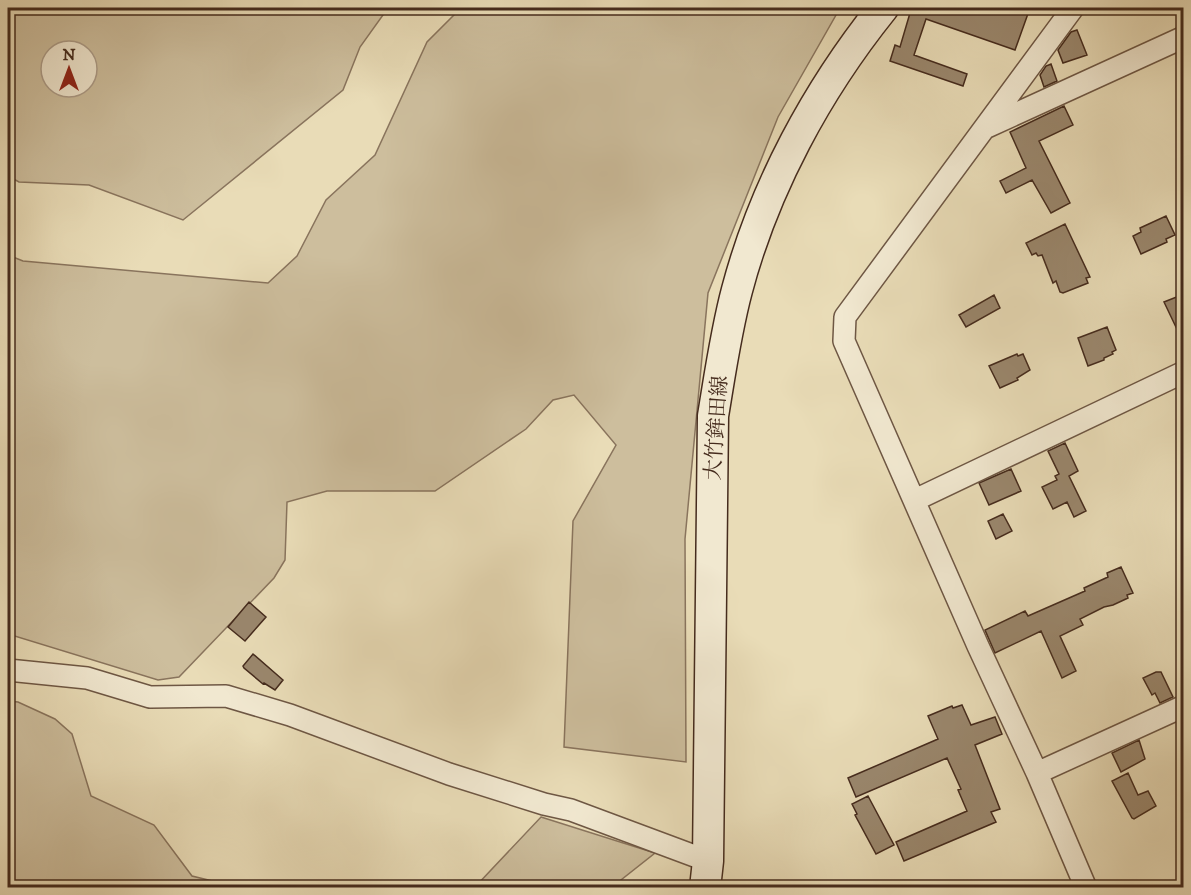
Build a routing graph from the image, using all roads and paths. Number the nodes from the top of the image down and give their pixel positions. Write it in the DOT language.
graph roads {
  1 [pos="884,8"];
  2 [pos="1073,8"];
  3 [pos="1184,38"];
  4 [pos="987,128"];
  5 [pos="1184,372"];
  6 [pos="915,500"];
  7 [pos="8,670"];
  8 [pos="1184,706"];
  9 [pos="1037,772"];
  10 [pos="706,874"];
  11 [pos="1086,888"];
  1 -- 10 [label="main road, 大竹鉾田線"];
  2 -- 4 [label="street"];
  3 -- 4 [label="street"];
  4 -- 6 [label="street"];
  5 -- 6 [label="street"];
  6 -- 9 [label="street"];
  7 -- 10 [label="street"];
  8 -- 9 [label="street"];
  9 -- 11 [label="street"];
}
